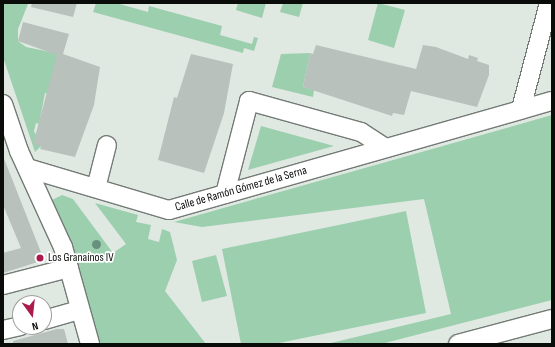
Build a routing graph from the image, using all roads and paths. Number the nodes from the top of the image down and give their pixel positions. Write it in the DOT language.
graph roads {
  1 [pos="549,3"];
  2 [pos="552,100"];
  3 [pos="3,106"];
  4 [pos="521,109"];
  5 [pos="107,145"];
  6 [pos="384,147"];
  7 [pos="27,168"];
  8 [pos="96,188"];
  9 [pos="225,194"];
  10 [pos="69,268"];
  11 [pos="3,285"];
  12 [pos="80,310"];
  13 [pos="52,318"];
  14 [pos="552,319"];
  15 [pos="509,338"];
  16 [pos="90,344"];
  17 [pos="458,344"];
  1 -- 4 [label="street"];
  2 -- 4 [label="street, Calle de Ramón Gómez de la Serna"];
  3 -- 7 [label="street"];
  4 -- 6 [label="street, Calle de Ramón Gómez de la Serna"];
  5 -- 8 [label="street"];
  6 -- 9 [label="street, Calle de Ramón Gómez de la Serna"];
  6 -- 9 [label="street"];
  7 -- 8 [label="street, Calle de Ramón Gómez de la Serna"];
  7 -- 10 [label="street"];
  8 -- 9 [label="street, Calle de Ramón Gómez de la Serna"];
  10 -- 11 [label="street"];
  10 -- 12 [label="street"];
  12 -- 13 [label="street"];
  12 -- 16 [label="street"];
  14 -- 15 [label="street"];
  15 -- 17 [label="street"];
}
